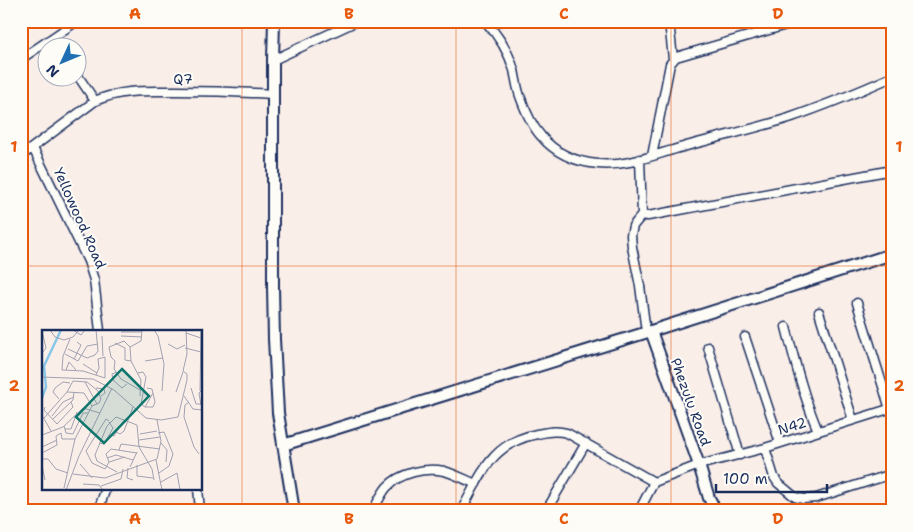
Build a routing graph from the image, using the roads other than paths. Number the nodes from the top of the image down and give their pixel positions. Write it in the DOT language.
graph roads {
  1 [pos="77,21"];
  2 [pos="274,21"];
  3 [pos="357,21"];
  4 [pos="500,21"];
  5 [pos="669,21"];
  6 [pos="800,21"];
  7 [pos="487,23"];
  8 [pos="775,25"];
  9 [pos="53,38"];
  10 [pos="38,48"];
  11 [pos="21,59"];
  12 [pos="673,59"];
  13 [pos="273,60"];
  14 [pos="892,78"];
  15 [pos="86,88"];
  16 [pos="273,94"];
  17 [pos="95,101"];
  18 [pos="33,148"];
  19 [pos="21,156"];
  20 [pos="652,156"];
  21 [pos="640,159"];
  22 [pos="892,170"];
  23 [pos="642,215"];
  24 [pos="892,254"];
  25 [pos="857,303"];
  26 [pos="818,312"];
  27 [pos="786,327"];
  28 [pos="100,330"];
  29 [pos="649,332"];
  30 [pos="745,337"];
  31 [pos="708,347"];
  32 [pos="891,409"];
  33 [pos="853,420"];
  34 [pos="818,431"];
  35 [pos="586,443"];
  36 [pos="780,443"];
  37 [pos="283,445"];
  38 [pos="765,448"];
  39 [pos="740,455"];
  40 [pos="699,465"];
  41 [pos="892,474"];
  42 [pos="654,482"];
  43 [pos="476,484"];
  44 [pos="105,490"];
  45 [pos="198,490"];
  46 [pos="98,511"];
  47 [pos="200,511"];
  48 [pos="294,511"];
  49 [pos="373,511"];
  50 [pos="461,511"];
  51 [pos="546,511"];
  52 [pos="639,511"];
  53 [pos="716,511"];
  1 -- 9 [label="street"];
  2 -- 13 [label="street"];
  3 -- 13 [label="street"];
  4 -- 7 [label="street"];
  5 -- 12 [label="street"];
  6 -- 8 [label="street"];
  7 -- 21 [label="street"];
  8 -- 12 [label="street"];
  10 -- 11 [label="street"];
  12 -- 20 [label="street"];
  13 -- 16 [label="street"];
  14 -- 20 [label="street"];
  15 -- 17 [label="street"];
  16 -- 17 [label="street, Q7"];
  16 -- 37 [label="street"];
  17 -- 18 [label="street, Q7"];
  18 -- 19 [label="street, Q7"];
  18 -- 28 [label="street, Yellowood Road"];
  20 -- 21 [label="street"];
  21 -- 23 [label="street"];
  22 -- 23 [label="street"];
  23 -- 29 [label="street"];
  24 -- 29 [label="street"];
  25 -- 32 [label="street"];
  26 -- 33 [label="street"];
  27 -- 34 [label="street"];
  29 -- 37 [label="street"];
  29 -- 40 [label="street, Phezulu Road"];
  30 -- 36 [label="street"];
  31 -- 39 [label="street"];
  32 -- 33 [label="street, N42"];
  33 -- 34 [label="street, N42"];
  34 -- 36 [label="street, N42"];
  35 -- 42 [label="street"];
  35 -- 43 [label="street"];
  35 -- 51 [label="street"];
  36 -- 38 [label="street, N42"];
  37 -- 48 [label="street"];
  38 -- 39 [label="street, N42"];
  38 -- 41 [label="street"];
  39 -- 40 [label="street, N42"];
  40 -- 42 [label="street, N42"];
  40 -- 53 [label="street, Phezulu Road"];
  42 -- 52 [label="street"];
  43 -- 49 [label="street"];
  43 -- 50 [label="street"];
  44 -- 46 [label="street"];
  45 -- 47 [label="street"];
}
